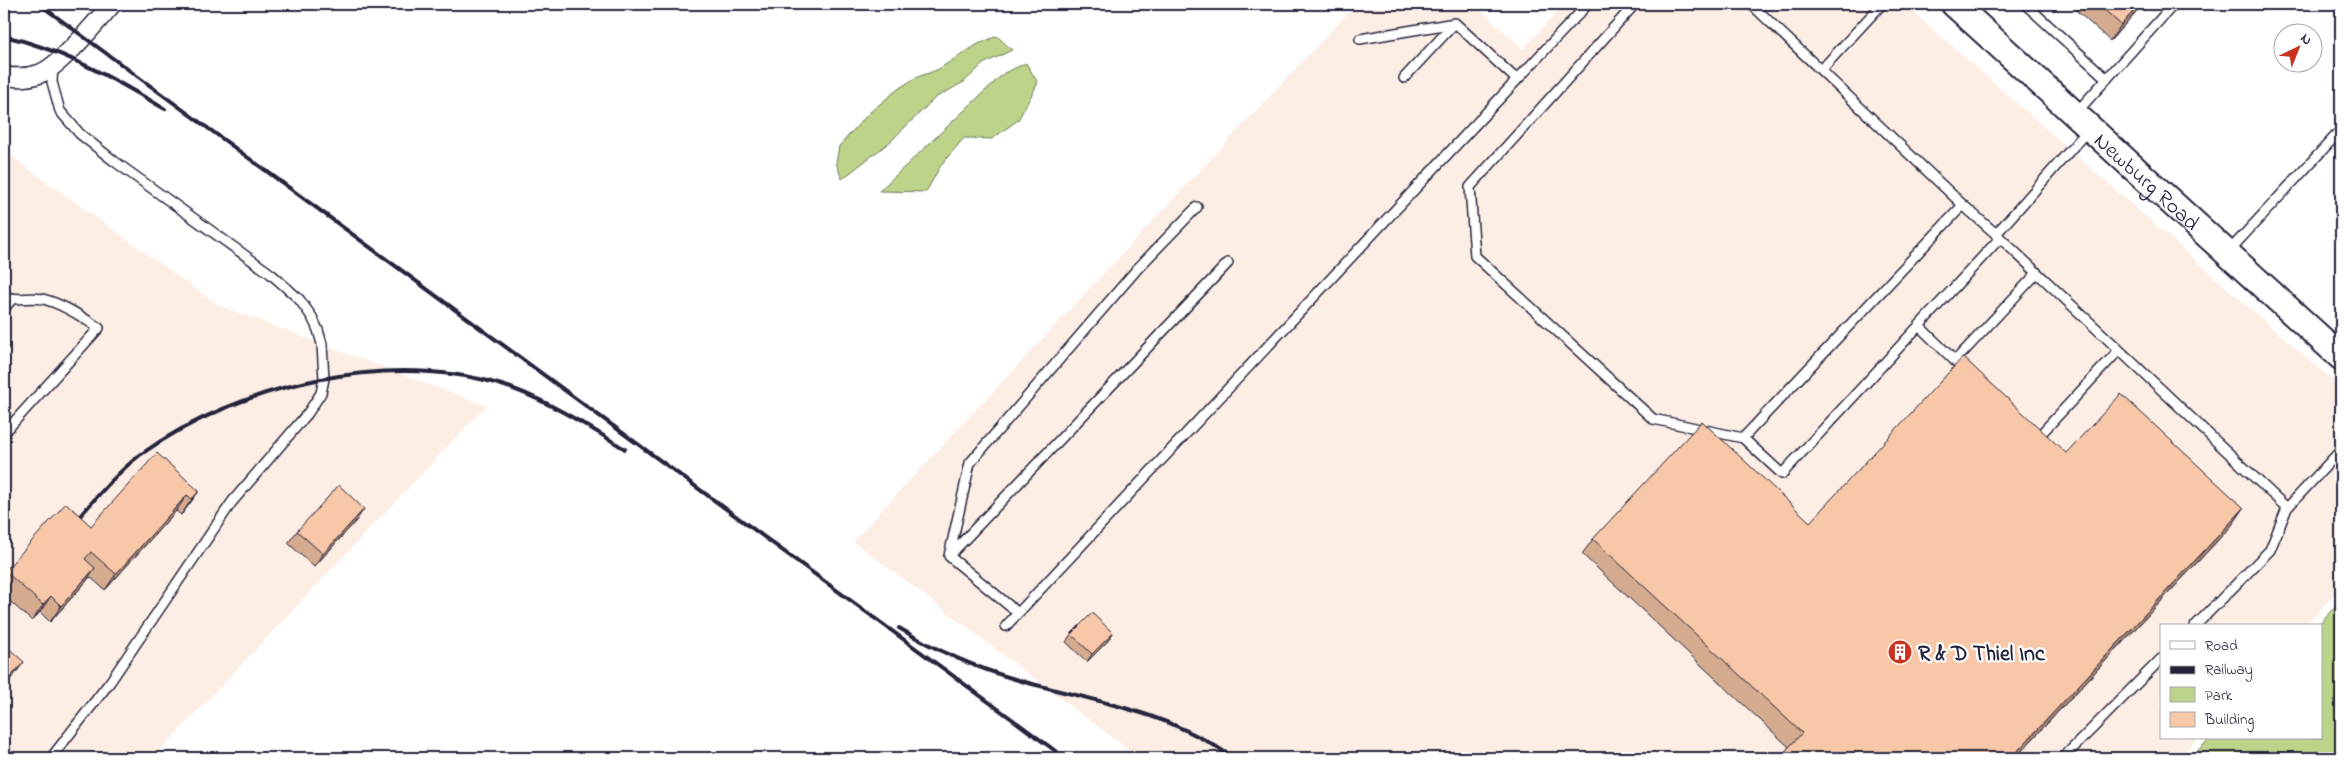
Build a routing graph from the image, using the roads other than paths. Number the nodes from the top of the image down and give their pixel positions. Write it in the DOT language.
graph roads {
  1 [pos="112,4"];
  2 [pos="1588,4"];
  3 [pos="1635,4"];
  4 [pos="1751,4"];
  5 [pos="1882,4"];
  6 [pos="1954,4"];
  7 [pos="2025,4"];
  8 [pos="2174,4"];
  9 [pos="1454,24"];
  10 [pos="1360,39"];
  11 [pos="53,65"];
  12 [pos="1822,69"];
  13 [pos="4,76"];
  14 [pos="1404,78"];
  15 [pos="1516,79"];
  16 [pos="2107,79"];
  17 [pos="2082,121"];
  18 [pos="2341,130"];
  19 [pos="1963,205"];
  20 [pos="1197,207"];
  21 [pos="1998,236"];
  22 [pos="2227,254"];
  23 [pos="1228,263"];
  24 [pos="2037,273"];
  25 [pos="8,298"];
  26 [pos="4,309"];
  27 [pos="1919,326"];
  28 [pos="2120,350"];
  29 [pos="2341,357"];
  30 [pos="1956,361"];
  31 [pos="1976,380"];
  32 [pos="2032,429"];
  33 [pos="4,433"];
  34 [pos="1743,438"];
  35 [pos="2341,450"];
  36 [pos="2287,508"];
  37 [pos="948,556"];
  38 [pos="1018,613"];
  39 [pos="2197,624"];
  40 [pos="1006,626"];
  41 [pos="2160,660"];
  42 [pos="51,758"];
  43 [pos="2063,758"];
  1 -- 11 [label="street"];
  2 -- 15 [label="lane"];
  3 -- 34 [label="lane"];
  4 -- 12 [label="lane"];
  5 -- 12 [label="lane"];
  6 -- 17 [label="main road, Newburg Road"];
  7 -- 16 [label="lane"];
  8 -- 16 [label="lane"];
  9 -- 10 [label="lane"];
  9 -- 14 [label="lane"];
  9 -- 15 [label="lane"];
  11 -- 13 [label="street"];
  11 -- 42 [label="lane"];
  12 -- 19 [label="lane"];
  15 -- 38 [label="lane"];
  16 -- 17 [label="lane"];
  17 -- 21 [label="lane"];
  17 -- 22 [label="main road, Newburg Road"];
  18 -- 22 [label="lane"];
  19 -- 21 [label="lane"];
  19 -- 34 [label="lane"];
  20 -- 37 [label="lane"];
  21 -- 24 [label="lane"];
  21 -- 27 [label="lane"];
  22 -- 29 [label="main road, Newburg Road"];
  23 -- 37 [label="lane"];
  24 -- 28 [label="lane"];
  24 -- 30 [label="lane"];
  25 -- 26 [label="lane"];
  25 -- 33 [label="lane"];
  27 -- 30 [label="lane"];
  27 -- 34 [label="lane"];
  28 -- 32 [label="lane"];
  28 -- 36 [label="lane"];
  30 -- 31 [label="lane"];
  35 -- 36 [label="lane"];
  36 -- 39 [label="lane"];
  37 -- 38 [label="lane"];
  38 -- 40 [label="lane"];
  41 -- 43 [label="lane"];
}
